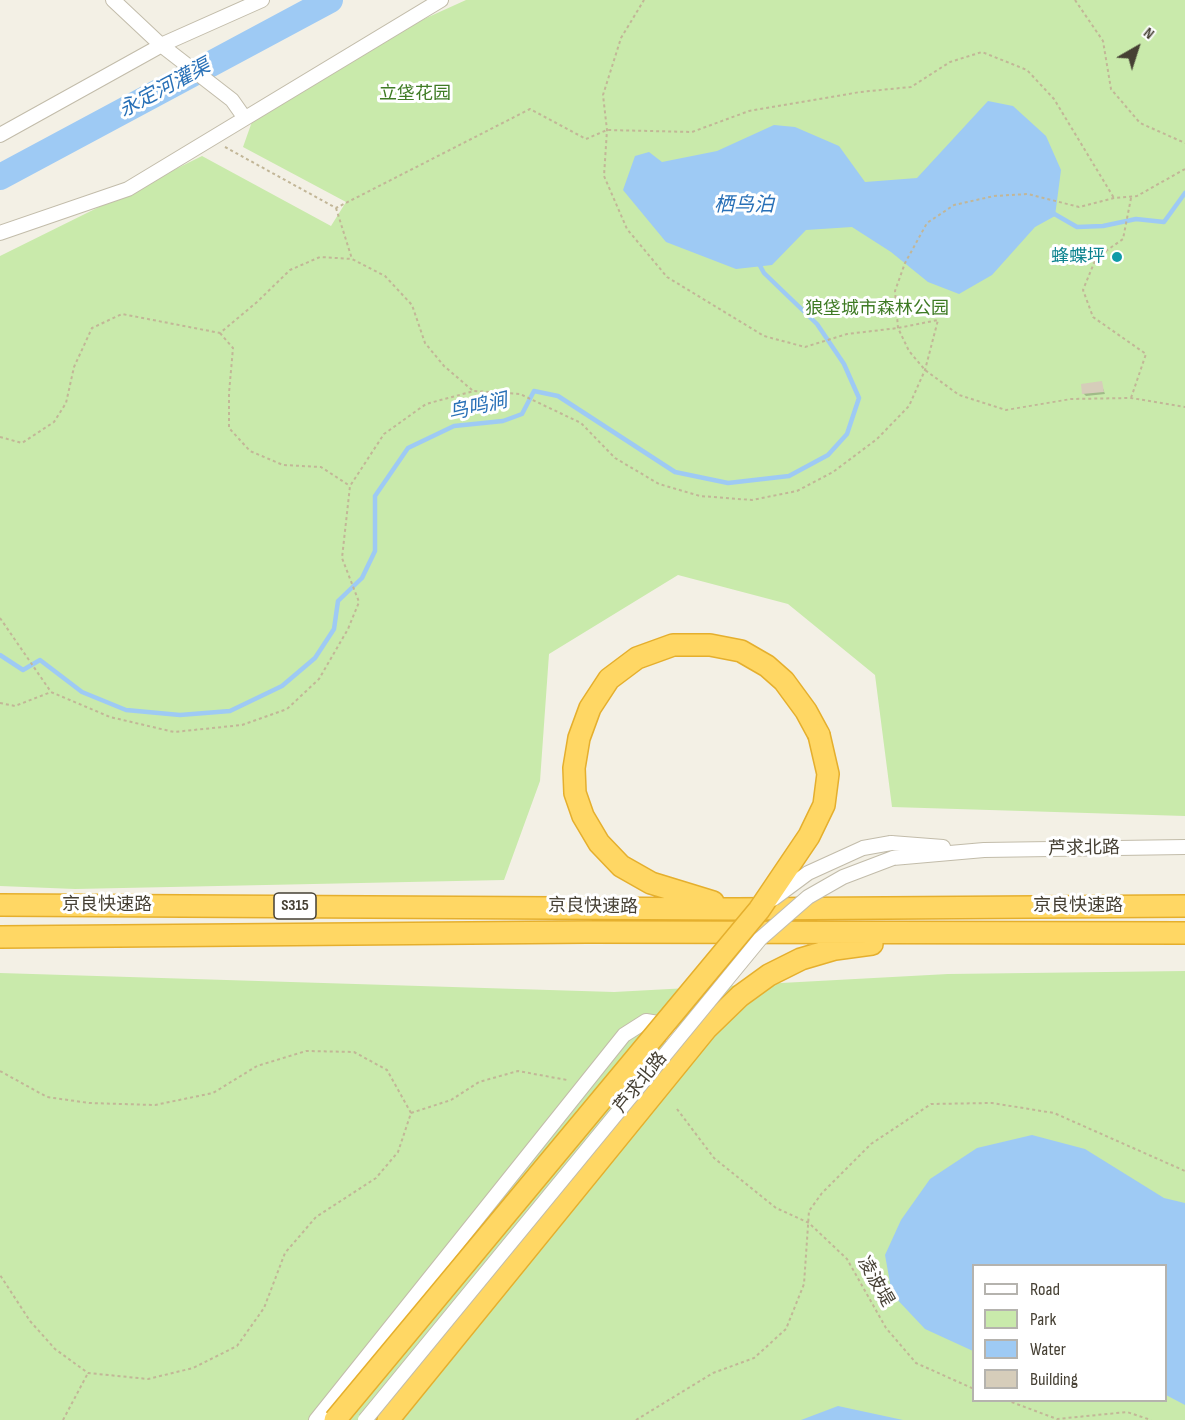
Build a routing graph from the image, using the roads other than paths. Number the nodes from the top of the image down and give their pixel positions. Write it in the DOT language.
graph roads {
  1 [pos="113,0"];
  2 [pos="262,0"];
  3 [pos="441,0"];
  4 [pos="161,45"];
  5 [pos="244,117"];
  6 [pos="0,135"];
  7 [pos="0,233"];
  8 [pos="1185,847"];
  9 [pos="984,850"];
  10 [pos="0,905"];
  11 [pos="1185,906"];
  12 [pos="737,909"];
  13 [pos="759,910"];
  14 [pos="937,933"];
  15 [pos="1185,933"];
  16 [pos="0,937"];
  17 [pos="666,1078"];
  18 [pos="316,1420"];
  19 [pos="335,1420"];
  20 [pos="365,1420"];
  21 [pos="388,1420"];
  1 -- 4 [label="street"];
  2 -- 4 [label="street"];
  3 -- 5 [label="street"];
  4 -- 5 [label="street"];
  4 -- 6 [label="street"];
  5 -- 7 [label="street"];
  8 -- 9 [label="street, 芦求北路"];
  9 -- 13 [label="street, 芦求北路, bridge"];
  9 -- 20 [label="street, 芦求北路, bridge"];
  10 -- 12 [label="highway, 京良快速路 / S315"];
  11 -- 12 [label="highway, 京良快速路"];
  12 -- 13 [label="highway, bridge"];
  13 -- 19 [label="highway, bridge"];
  14 -- 15 [label="highway, 京良快速路"];
  14 -- 16 [label="highway, 京良快速路 / S315"];
  14 -- 17 [label="highway"];
  17 -- 18 [label="street"];
  17 -- 21 [label="highway"];
}
